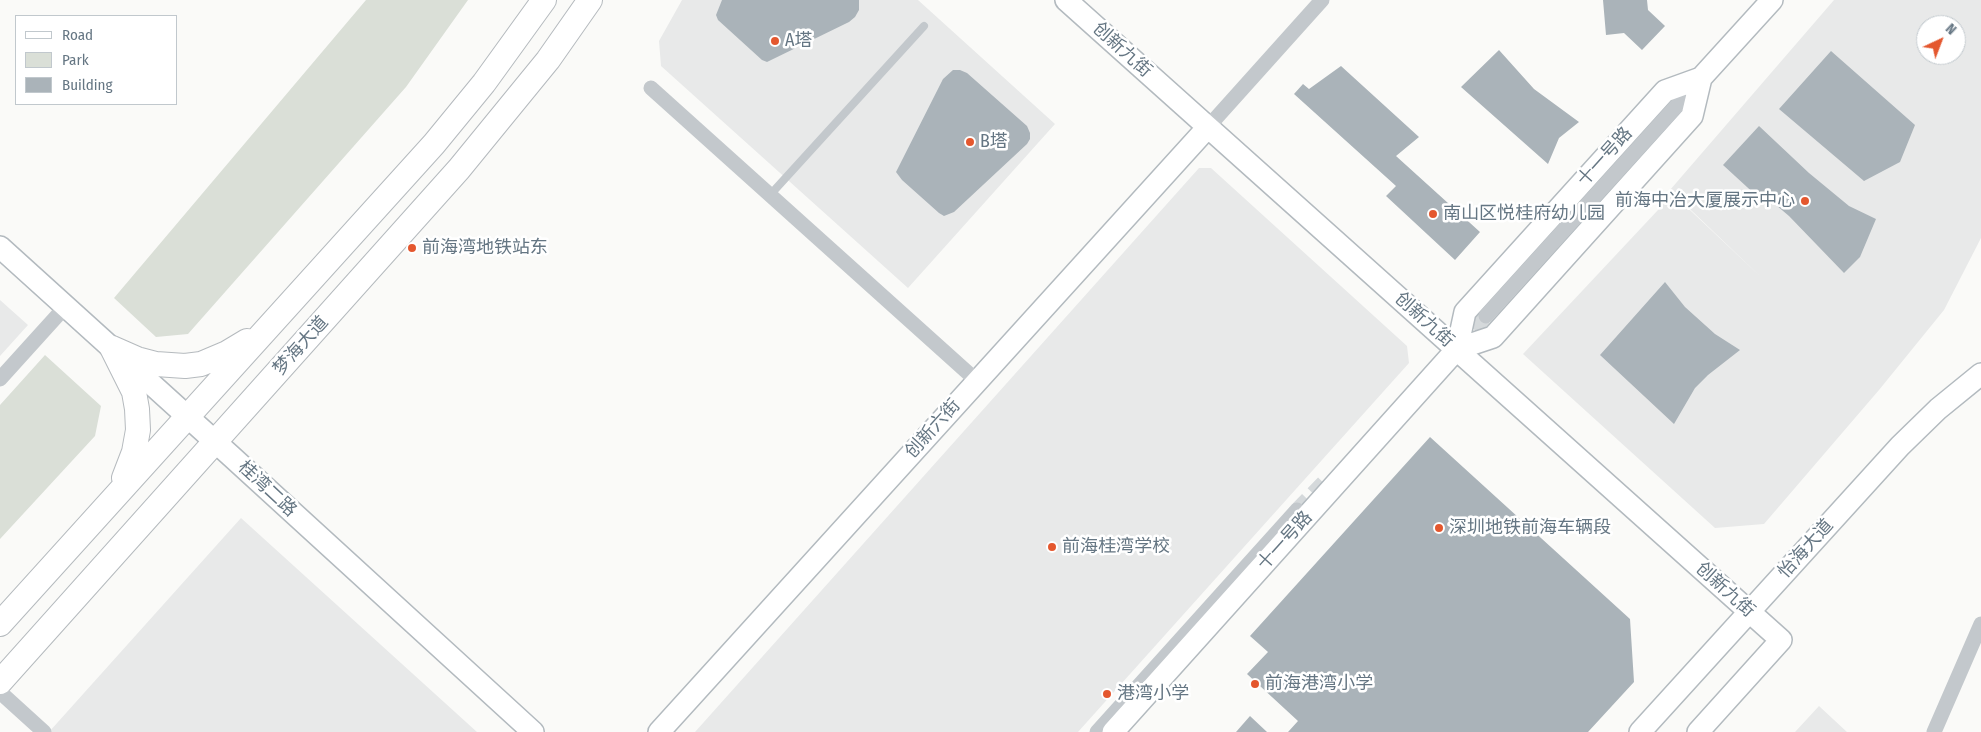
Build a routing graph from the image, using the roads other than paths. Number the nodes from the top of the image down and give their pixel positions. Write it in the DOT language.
graph roads {
  1 [pos="544,0"];
  2 [pos="590,0"];
  3 [pos="1066,0"];
  4 [pos="1322,0"];
  5 [pos="1772,0"];
  6 [pos="924,26"];
  7 [pos="1701,78"];
  8 [pos="651,88"];
  9 [pos="1208,127"];
  10 [pos="770,195"];
  11 [pos="0,247"];
  12 [pos="66,306"];
  13 [pos="1486,316"];
  14 [pos="265,329"];
  15 [pos="112,348"];
  16 [pos="1457,350"];
  17 [pos="1981,374"];
  18 [pos="0,379"];
  19 [pos="977,382"];
  20 [pos="187,415"];
  21 [pos="215,441"];
  22 [pos="113,497"];
  23 [pos="1297,510"];
  24 [pos="1749,612"];
  25 [pos="0,624"];
  26 [pos="1981,624"];
  27 [pos="0,682"];
  28 [pos="0,692"];
  29 [pos="44,732"];
  30 [pos="533,732"];
  31 [pos="659,732"];
  32 [pos="1097,732"];
  33 [pos="1113,732"];
  34 [pos="1640,732"];
  35 [pos="1698,732"];
  36 [pos="1934,732"];
  1 -- 14 [label="main road"];
  2 -- 21 [label="main road, 梦海大道"];
  3 -- 9 [label="street, 创新九街"];
  4 -- 9 [label="street"];
  5 -- 7 [label="street, 十一号路"];
  6 -- 10 [label="lane"];
  7 -- 13 [label="street"];
  7 -- 16 [label="street, 十一号路"];
  7 -- 16 [label="street, 十一号路"];
  8 -- 10 [label="street"];
  9 -- 16 [label="street, 创新九街"];
  9 -- 19 [label="street, 创新六街"];
  10 -- 19 [label="street"];
  11 -- 12 [label="street, 桂湾二路"];
  12 -- 15 [label="street, 桂湾二路"];
  12 -- 18 [label="street"];
  14 -- 15 [label="main road"];
  14 -- 20 [label="main road"];
  15 -- 20 [label="street, 桂湾二路"];
  15 -- 22 [label="main road"];
  16 -- 24 [label="street, 创新九街"];
  16 -- 33 [label="street, 十一号路"];
  17 -- 24 [label="street, 怡海大道"];
  19 -- 31 [label="street, 创新六街"];
  20 -- 21 [label="street, 桂湾二路"];
  20 -- 22 [label="main road"];
  21 -- 27 [label="main road, 梦海大道"];
  21 -- 30 [label="street, 桂湾二路"];
  22 -- 25 [label="main road"];
  23 -- 32 [label="street"];
  24 -- 34 [label="street, 怡海大道"];
  24 -- 35 [label="street, 创新九街"];
  26 -- 36 [label="street"];
  28 -- 29 [label="street"];
}
